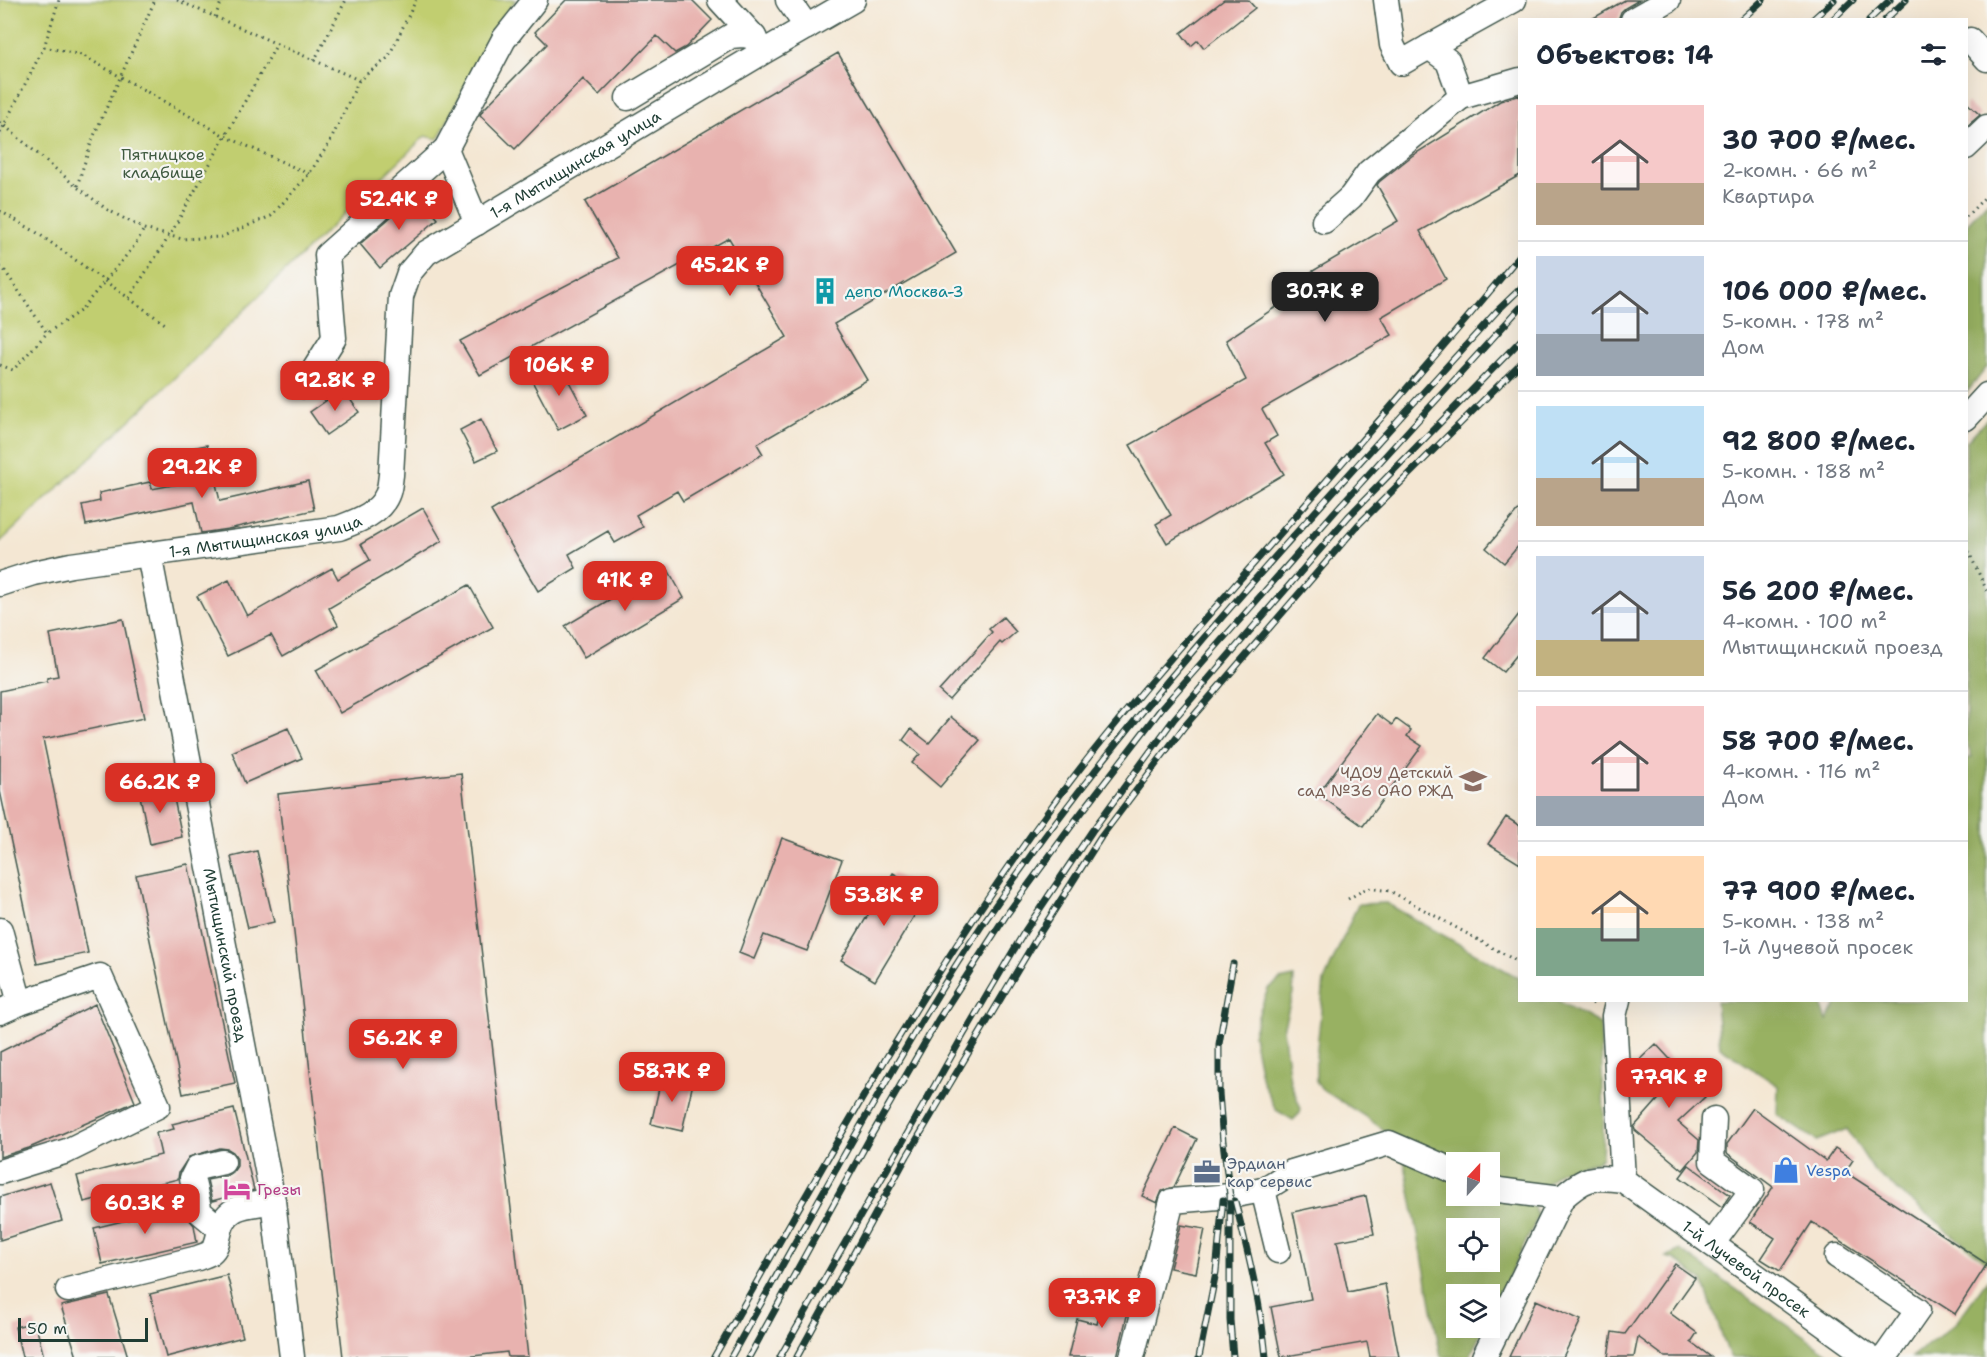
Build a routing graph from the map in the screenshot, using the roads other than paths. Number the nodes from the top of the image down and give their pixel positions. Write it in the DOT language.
graph roads {
  1 [pos="535,0"];
  2 [pos="720,0"];
  3 [pos="788,0"];
  4 [pos="853,0"];
  5 [pos="1386,0"];
  6 [pos="1514,0"];
  7 [pos="1668,0"];
  8 [pos="1636,18"];
  9 [pos="807,27"];
  10 [pos="1970,40"];
  11 [pos="758,45"];
  12 [pos="1429,47"];
  13 [pos="1987,59"];
  14 [pos="1518,81"];
  15 [pos="1461,97"];
  16 [pos="628,98"];
  17 [pos="1987,127"];
  18 [pos="1968,145"];
  19 [pos="446,149"];
  20 [pos="1324,221"];
  21 [pos="477,223"];
  22 [pos="304,386"];
  23 [pos="1987,395"];
  24 [pos="1968,416"];
  25 [pos="149,555"];
  26 [pos="0,584"];
  27 [pos="0,930"];
  28 [pos="1618,1002"];
  29 [pos="10,1007"];
  30 [pos="1714,1119"];
  31 [pos="223,1162"];
  32 [pos="1446,1168"];
  33 [pos="0,1172"];
  34 [pos="1623,1179"];
  35 [pos="1263,1190"];
  36 [pos="1500,1190"];
  37 [pos="1562,1198"];
  38 [pos="273,1201"];
  39 [pos="219,1228"];
  40 [pos="1712,1244"];
  41 [pos="1278,1251"];
  42 [pos="1837,1256"];
  43 [pos="68,1290"];
  44 [pos="292,1357"];
  45 [pos="1132,1357"];
  46 [pos="1484,1357"];
  47 [pos="1871,1357"];
  1 -- 19 [label="street"];
  2 -- 11 [label="street"];
  3 -- 9 [label="street"];
  4 -- 9 [label="street, 1-я Мытищинская улица"];
  5 -- 12 [label="street"];
  6 -- 12 [label="street"];
  7 -- 8 [label="street"];
  9 -- 11 [label="street, 1-я Мытищинская улица"];
  10 -- 13 [label="street"];
  11 -- 16 [label="street"];
  11 -- 21 [label="street, 1-я Мытищинская улица"];
  12 -- 15 [label="street"];
  14 -- 15 [label="street"];
  15 -- 20 [label="street"];
  17 -- 18 [label="street"];
  19 -- 21 [label="street"];
  19 -- 22 [label="street"];
  21 -- 25 [label="street, 1-я Мытищинская улица"];
  23 -- 24 [label="street"];
  25 -- 26 [label="street, 1-я Мытищинская улица"];
  25 -- 38 [label="street, Мытищинский проезд"];
  27 -- 29 [label="street"];
  28 -- 34 [label="street"];
  29 -- 33 [label="street"];
  30 -- 40 [label="street"];
  31 -- 39 [label="street"];
  32 -- 35 [label="street"];
  34 -- 37 [label="street"];
  34 -- 40 [label="street, 1-й Лучевой просек"];
  35 -- 41 [label="street"];
  35 -- 45 [label="street"];
  36 -- 37 [label="street"];
  37 -- 46 [label="street"];
  38 -- 39 [label="street"];
  38 -- 44 [label="street, Мытищинский проезд"];
  39 -- 43 [label="street"];
  40 -- 47 [label="street, 1-й Лучевой просек"];
  42 -- 47 [label="street"];
}
